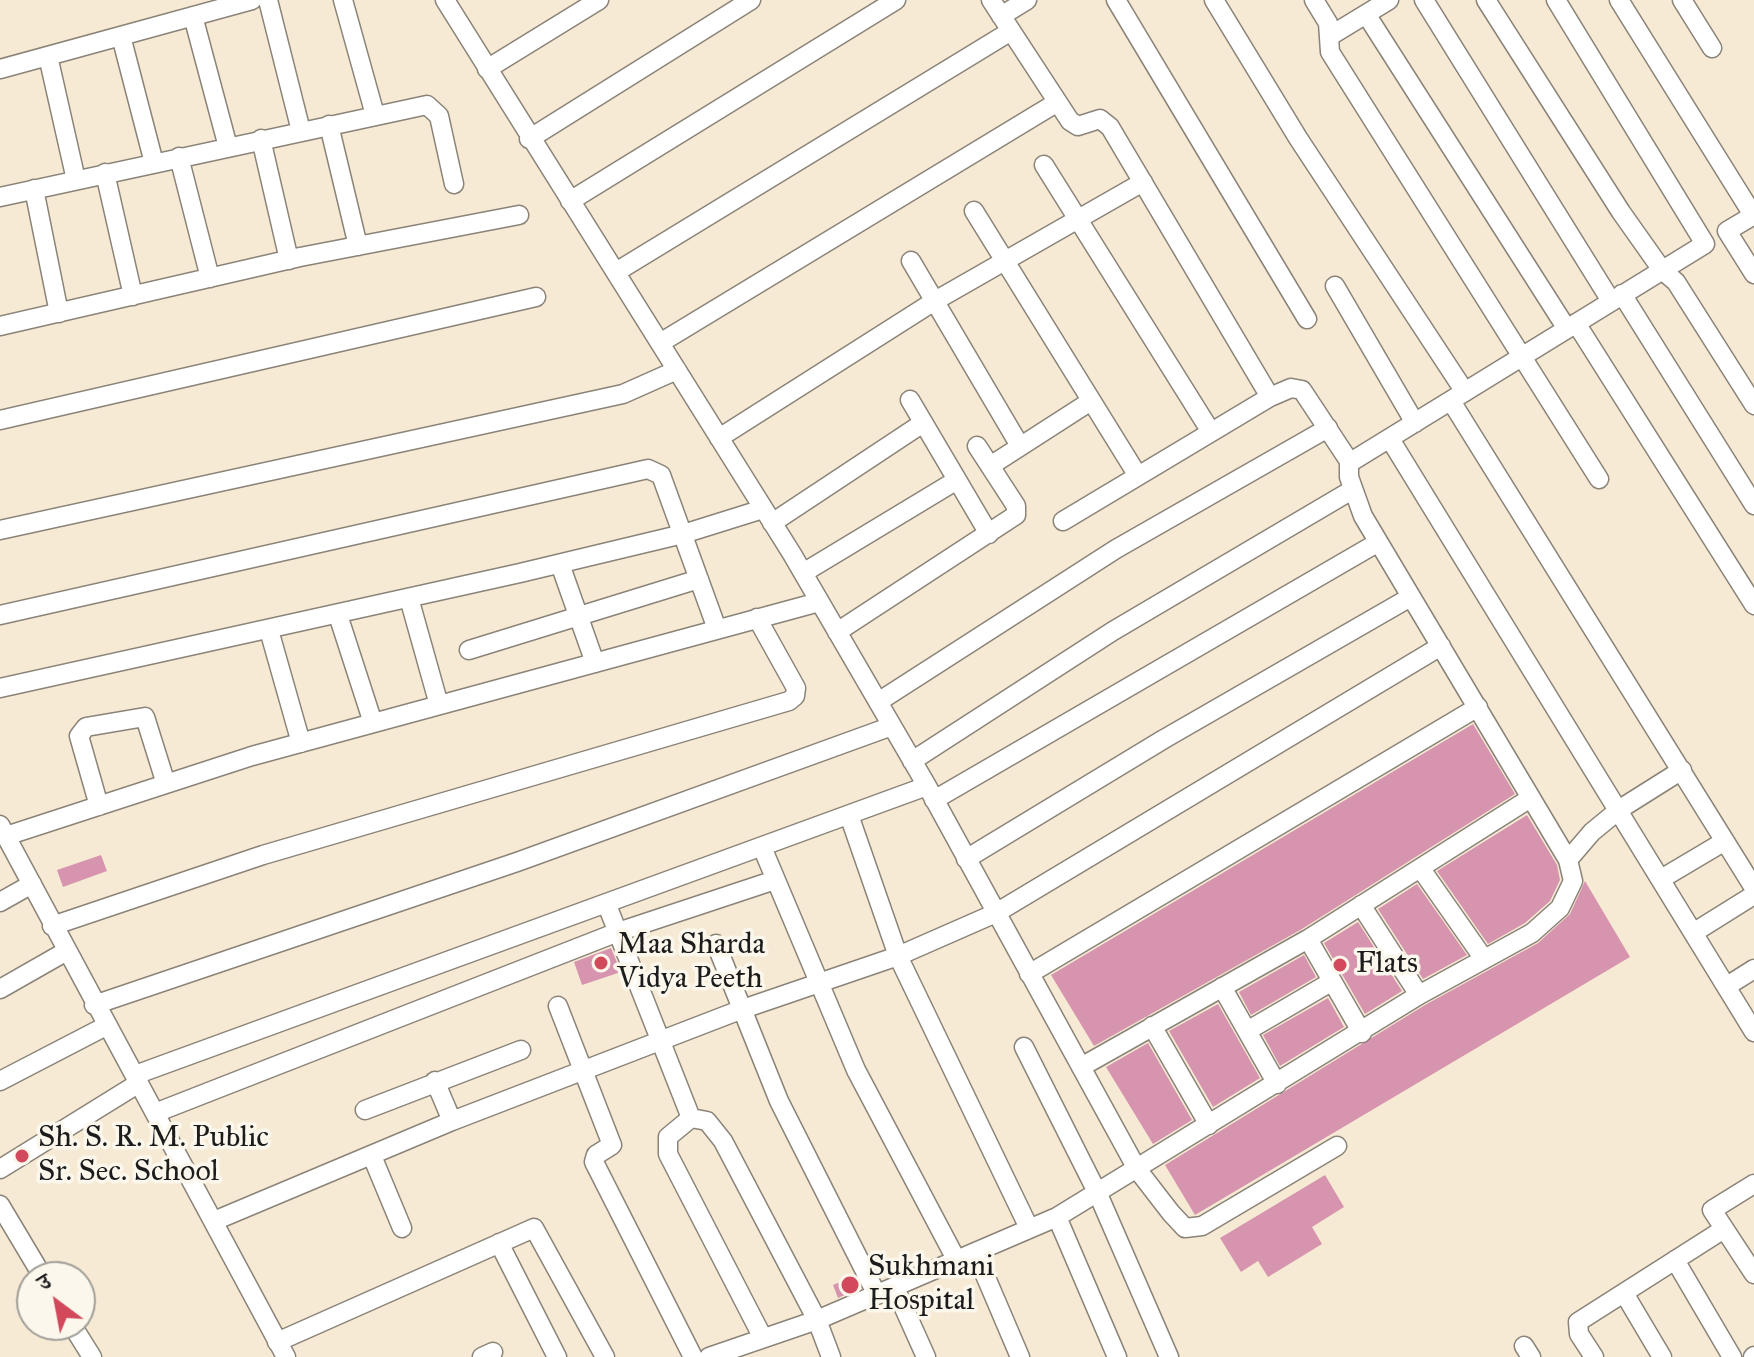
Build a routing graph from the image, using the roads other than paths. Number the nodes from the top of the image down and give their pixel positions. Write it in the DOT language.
graph roads {
  1 [pos="252,0"];
  2 [pos="268,0"];
  3 [pos="343,0"];
  4 [pos="445,0"];
  5 [pos="599,0"];
  6 [pos="751,0"];
  7 [pos="896,0"];
  8 [pos="1027,0"];
  9 [pos="1116,0"];
  10 [pos="1214,0"];
  11 [pos="1314,0"];
  12 [pos="1389,0"];
  13 [pos="1424,0"];
  14 [pos="1486,0"];
  15 [pos="1556,0"];
  16 [pos="1619,0"];
  17 [pos="1682,0"];
  18 [pos="1366,14"];
  19 [pos="193,16"];
  20 [pos="1001,16"];
  21 [pos="121,36"];
  22 [pos="1330,36"];
  23 [pos="1712,48"];
  24 [pos="48,56"];
  25 [pos="0,69"];
  26 [pos="487,69"];
  27 [pos="1056,103"];
  28 [pos="375,115"];
  29 [pos="329,125"];
  30 [pos="301,131"];
  31 [pos="261,139"];
  32 [pos="529,139"];
  33 [pos="228,147"];
  34 [pos="179,157"];
  35 [pos="154,163"];
  36 [pos="1044,165"];
  37 [pos="105,173"];
  38 [pos="76,180"];
  39 [pos="1143,182"];
  40 [pos="454,184"];
  41 [pos="34,189"];
  42 [pos="0,197"];
  43 [pos="570,201"];
  44 [pos="974,211"];
  45 [pos="519,215"];
  46 [pos="1754,215"];
  47 [pos="1078,220"];
  48 [pos="1727,231"];
  49 [pos="1705,244"];
  50 [pos="358,246"];
  51 [pos="289,260"];
  52 [pos="911,261"];
  53 [pos="1006,262"];
  54 [pos="1662,270"];
  55 [pos="616,272"];
  56 [pos="1754,274"];
  57 [pos="210,278"];
  58 [pos="1335,286"];
  59 [pos="133,296"];
  60 [pos="536,297"];
  61 [pos="1616,297"];
  62 [pos="933,302"];
  63 [pos="59,313"];
  64 [pos="1307,319"];
  65 [pos="0,326"];
  66 [pos="1572,326"];
  67 [pos="660,343"];
  68 [pos="1520,357"];
  69 [pos="677,370"];
  70 [pos="1458,396"];
  71 [pos="1270,397"];
  72 [pos="910,400"];
  73 [pos="1091,401"];
  74 [pos="1754,405"];
  75 [pos="0,420"];
  76 [pos="923,423"];
  77 [pos="1415,423"];
  78 [pos="1328,428"];
  79 [pos="1211,432"];
  80 [pos="719,438"];
  81 [pos="1390,439"];
  82 [pos="977,446"];
  83 [pos="1020,446"];
  84 [pos="1349,460"];
  85 [pos="990,466"];
  86 [pos="1138,476"];
  87 [pos="1599,479"];
  88 [pos="957,480"];
  89 [pos="1352,490"];
  90 [pos="1754,505"];
  91 [pos="768,516"];
  92 [pos="1063,521"];
  93 [pos="0,530"];
  94 [pos="683,534"];
  95 [pos="989,534"];
  96 [pos="1377,543"];
  97 [pos="560,564"];
  98 [pos="803,573"];
  99 [pos="699,579"];
  100 [pos="409,598"];
  101 [pos="1409,598"];
  102 [pos="819,602"];
  103 [pos="1754,605"];
  104 [pos="0,615"];
  105 [pos="338,615"];
  106 [pos="578,616"];
  107 [pos="757,618"];
  108 [pos="717,629"];
  109 [pos="269,630"];
  110 [pos="837,632"];
  111 [pos="1441,646"];
  112 [pos="469,650"];
  113 [pos="595,663"];
  114 [pos="0,688"];
  115 [pos="878,702"];
  116 [pos="439,705"];
  117 [pos="1478,707"];
  118 [pos="373,723"];
  119 [pos="892,726"];
  120 [pos="301,743"];
  121 [pos="912,761"];
  122 [pos="1682,770"];
  123 [pos="166,784"];
  124 [pos="930,793"];
  125 [pos="1529,799"];
  126 [pos="99,806"];
  127 [pos="1620,809"];
  128 [pos="849,815"];
  129 [pos="3,830"];
  130 [pos="1725,841"];
  131 [pos="762,847"];
  132 [pos="966,859"];
  133 [pos="1568,860"];
  134 [pos="1421,869"];
  135 [pos="1661,879"];
  136 [pos="775,880"];
  137 [pos="32,884"];
  138 [pos="1754,888"];
  139 [pos="1754,895"];
  140 [pos="0,902"];
  141 [pos="607,905"];
  142 [pos="1361,905"];
  143 [pos="996,913"];
  144 [pos="52,926"];
  145 [pos="618,932"];
  146 [pos="1693,933"];
  147 [pos="1308,939"];
  148 [pos="716,944"];
  149 [pos="65,952"];
  150 [pos="898,956"];
  151 [pos="1484,959"];
  152 [pos="1754,969"];
  153 [pos="1029,974"];
  154 [pos="1331,982"];
  155 [pos="818,985"];
  156 [pos="1727,986"];
  157 [pos="1222,987"];
  158 [pos="0,989"];
  159 [pos="1419,995"];
  160 [pos="94,1005"];
  161 [pos="558,1006"];
  162 [pos="740,1010"];
  163 [pos="106,1026"];
  164 [pos="1152,1026"];
  165 [pos="1247,1031"];
  166 [pos="1754,1032"];
  167 [pos="1362,1033"];
  168 [pos="661,1042"];
  169 [pos="1024,1047"];
  170 [pos="521,1050"];
  171 [pos="1081,1067"];
  172 [pos="583,1072"];
  173 [pos="137,1079"];
  174 [pos="0,1081"];
  175 [pos="435,1081"];
  176 [pos="1277,1084"];
  177 [pos="365,1110"];
  178 [pos="155,1113"];
  179 [pos="691,1118"];
  180 [pos="452,1121"];
  181 [pos="1209,1125"];
  182 [pos="1337,1146"];
  183 [pos="372,1156"];
  184 [pos="0,1169"];
  185 [pos="1137,1169"];
  186 [pos="1754,1184"];
  187 [pos="1098,1194"];
  188 [pos="0,1205"];
  189 [pos="1057,1217"];
  190 [pos="214,1221"];
  191 [pos="402,1228"];
  192 [pos="1029,1228"];
  193 [pos="1724,1229"];
  194 [pos="499,1243"];
  195 [pos="976,1254"];
  196 [pos="1675,1260"];
  197 [pos="33,1261"];
  198 [pos="957,1261"];
  199 [pos="1754,1274"];
  200 [pos="886,1291"];
  201 [pos="1624,1293"];
  202 [pos="817,1320"];
  203 [pos="763,1338"];
  204 [pos="282,1349"];
  205 [pos="717,1355"];
  206 [pos="557,1357"];
  207 [pos="605,1357"];
  208 [pos="693,1357"];
  209 [pos="831,1357"];
  210 [pos="926,1357"];
  211 [pos="1020,1357"];
  212 [pos="1117,1357"];
  213 [pos="1169,1357"];
  214 [pos="1594,1357"];
  215 [pos="1662,1357"];
  216 [pos="1732,1357"];
  1 -- 19 [label="street"];
  2 -- 30 [label="street"];
  3 -- 28 [label="street"];
  4 -- 26 [label="street"];
  5 -- 26 [label="street"];
  6 -- 32 [label="street"];
  7 -- 43 [label="street"];
  8 -- 20 [label="street"];
  9 -- 64 [label="street"];
  10 -- 70 [label="street"];
  11 -- 22 [label="street"];
  12 -- 18 [label="street"];
  13 -- 61 [label="street"];
  14 -- 54 [label="street"];
  15 -- 49 [label="street"];
  16 -- 46 [label="street"];
  17 -- 23 [label="street"];
  18 -- 22 [label="street"];
  18 -- 66 [label="street"];
  19 -- 21 [label="street"];
  19 -- 33 [label="street"];
  20 -- 27 [label="street"];
  20 -- 55 [label="street"];
  21 -- 24 [label="street"];
  21 -- 35 [label="street"];
  22 -- 68 [label="street"];
  24 -- 25 [label="street"];
  24 -- 38 [label="street"];
  26 -- 32 [label="street"];
  27 -- 39 [label="street"];
  27 -- 67 [label="street"];
  28 -- 29 [label="street"];
  28 -- 40 [label="street"];
  29 -- 30 [label="street"];
  29 -- 50 [label="street"];
  30 -- 31 [label="street"];
  31 -- 33 [label="street"];
  31 -- 51 [label="street"];
  32 -- 43 [label="street"];
  33 -- 34 [label="street"];
  34 -- 35 [label="street"];
  34 -- 57 [label="street"];
  35 -- 37 [label="street"];
  36 -- 47 [label="street"];
  37 -- 38 [label="street"];
  37 -- 59 [label="street"];
  38 -- 41 [label="street"];
  39 -- 47 [label="street"];
  39 -- 71 [label="street"];
  41 -- 42 [label="street"];
  41 -- 63 [label="street"];
  43 -- 55 [label="street"];
  44 -- 53 [label="street"];
  45 -- 50 [label="street"];
  46 -- 48 [label="street"];
  47 -- 53 [label="street"];
  47 -- 79 [label="street"];
  48 -- 49 [label="street"];
  48 -- 56 [label="street"];
  49 -- 54 [label="street"];
  50 -- 51 [label="street"];
  51 -- 57 [label="street"];
  52 -- 62 [label="street"];
  53 -- 62 [label="street"];
  53 -- 73 [label="street"];
  54 -- 61 [label="street"];
  54 -- 74 [label="street"];
  55 -- 67 [label="street"];
  57 -- 59 [label="street"];
  58 -- 77 [label="street"];
  59 -- 63 [label="street"];
  60 -- 75 [label="street"];
  61 -- 66 [label="street"];
  61 -- 90 [label="street"];
  62 -- 80 [label="street"];
  62 -- 83 [label="street"];
  63 -- 65 [label="street"];
  66 -- 68 [label="street"];
  66 -- 103 [label="street"];
  67 -- 69 [label="street"];
  68 -- 70 [label="street"];
  68 -- 87 [label="street"];
  69 -- 80 [label="street"];
  69 -- 93 [label="street"];
  70 -- 77 [label="street"];
  70 -- 122 [label="street"];
  71 -- 78 [label="street"];
  71 -- 79 [label="street"];
  72 -- 76 [label="street"];
  73 -- 83 [label="street"];
  73 -- 86 [label="street"];
  76 -- 88 [label="street"];
  76 -- 91 [label="street"];
  77 -- 81 [label="street"];
  78 -- 84 [label="street"];
  78 -- 115 [label="street"];
  79 -- 86 [label="street"];
  80 -- 91 [label="street"];
  81 -- 84 [label="street"];
  81 -- 127 [label="street"];
  82 -- 85 [label="street"];
  83 -- 85 [label="street"];
  84 -- 89 [label="street"];
  85 -- 95 [label="street"];
  86 -- 92 [label="street"];
  88 -- 95 [label="street"];
  88 -- 98 [label="street"];
  89 -- 96 [label="street"];
  89 -- 121 [label="street"];
  91 -- 94 [label="street"];
  91 -- 98 [label="street"];
  94 -- 97 [label="street"];
  94 -- 99 [label="street"];
  94 -- 104 [label="street"];
  95 -- 110 [label="street"];
  96 -- 101 [label="street"];
  96 -- 124 [label="street"];
  97 -- 100 [label="street"];
  97 -- 106 [label="street"];
  98 -- 102 [label="street"];
  99 -- 106 [label="street"];
  99 -- 108 [label="street"];
  100 -- 105 [label="street"];
  100 -- 116 [label="street"];
  101 -- 111 [label="street"];
  101 -- 132 [label="street"];
  102 -- 107 [label="street"];
  102 -- 110 [label="street"];
  105 -- 109 [label="street"];
  105 -- 118 [label="street"];
  106 -- 112 [label="street"];
  106 -- 113 [label="street"];
  107 -- 108 [label="street"];
  107 -- 144 [label="street"];
  108 -- 113 [label="street"];
  109 -- 114 [label="street"];
  109 -- 120 [label="street"];
  110 -- 115 [label="street"];
  111 -- 117 [label="street"];
  111 -- 143 [label="street"];
  113 -- 116 [label="street"];
  115 -- 119 [label="street"];
  116 -- 118 [label="street"];
  117 -- 125 [label="street"];
  117 -- 153 [label="street"];
  118 -- 120 [label="street"];
  119 -- 121 [label="street"];
  119 -- 160 [label="street"];
  120 -- 123 [label="street"];
  121 -- 124 [label="street"];
  122 -- 127 [label="street"];
  122 -- 130 [label="street"];
  123 -- 126 [label="street"];
  123 -- 126 [label="street"];
  124 -- 128 [label="street"];
  124 -- 132 [label="street"];
  125 -- 133 [label="street"];
  125 -- 134 [label="street"];
  126 -- 129 [label="street"];
  127 -- 133 [label="street"];
  127 -- 135 [label="street"];
  128 -- 131 [label="street"];
  128 -- 150 [label="street"];
  129 -- 137 [label="street"];
  130 -- 135 [label="street"];
  130 -- 138 [label="street"];
  131 -- 136 [label="street"];
  131 -- 141 [label="street"];
  132 -- 143 [label="street"];
  133 -- 151 [label="street"];
  134 -- 142 [label="street"];
  134 -- 151 [label="street"];
  135 -- 146 [label="street"];
  136 -- 145 [label="street"];
  136 -- 155 [label="street"];
  137 -- 140 [label="street"];
  137 -- 144 [label="street"];
  139 -- 146 [label="street"];
  141 -- 145 [label="street"];
  141 -- 173 [label="street"];
  142 -- 147 [label="street"];
  142 -- 159 [label="street"];
  143 -- 150 [label="street"];
  143 -- 153 [label="street"];
  144 -- 149 [label="street"];
  145 -- 168 [label="street"];
  145 -- 178 [label="street"];
  146 -- 156 [label="street"];
  147 -- 154 [label="street"];
  147 -- 157 [label="street"];
  148 -- 162 [label="street"];
  149 -- 158 [label="street"];
  149 -- 160 [label="street"];
  150 -- 155 [label="street"];
  150 -- 192 [label="street"];
  151 -- 159 [label="street"];
  152 -- 156 [label="street"];
  153 -- 171 [label="street"];
  154 -- 165 [label="street"];
  154 -- 167 [label="street"];
  155 -- 162 [label="street"];
  155 -- 198 [label="street"];
  156 -- 166 [label="street"];
  157 -- 164 [label="street"];
  157 -- 165 [label="street"];
  159 -- 167 [label="street"];
  160 -- 163 [label="street"];
  161 -- 172 [label="street"];
  162 -- 168 [label="street"];
  162 -- 200 [label="street"];
  163 -- 173 [label="street"];
  163 -- 174 [label="street"];
  164 -- 171 [label="street"];
  164 -- 181 [label="street"];
  165 -- 176 [label="street"];
  167 -- 176 [label="street"];
  168 -- 172 [label="street"];
  168 -- 179 [label="street"];
  169 -- 187 [label="street"];
  170 -- 175 [label="street"];
  171 -- 185 [label="street"];
  172 -- 180 [label="street"];
  172 -- 208 [label="street"];
  173 -- 178 [label="street"];
  173 -- 184 [label="street"];
  175 -- 177 [label="street"];
  175 -- 180 [label="street"];
  176 -- 181 [label="street"];
  178 -- 190 [label="street"];
  179 -- 202 [label="street"];
  179 -- 203 [label="street"];
  180 -- 183 [label="street"];
  181 -- 185 [label="street"];
  182 -- 185 [label="street"];
  183 -- 190 [label="street"];
  183 -- 191 [label="street"];
  185 -- 187 [label="street"];
  186 -- 193 [label="street"];
  187 -- 189 [label="street"];
  187 -- 213 [label="street"];
  188 -- 197 [label="street"];
  189 -- 192 [label="street"];
  189 -- 212 [label="street"];
  190 -- 204 [label="street"];
  192 -- 195 [label="street"];
  193 -- 196 [label="street"];
  193 -- 199 [label="street"];
  194 -- 204 [label="street"];
  194 -- 206 [label="street"];
  194 -- 207 [label="street"];
  195 -- 198 [label="street"];
  195 -- 211 [label="street"];
  196 -- 201 [label="street"];
  196 -- 216 [label="street"];
  198 -- 200 [label="street"];
  200 -- 202 [label="street"];
  200 -- 210 [label="street"];
  201 -- 214 [label="street"];
  201 -- 215 [label="street"];
  202 -- 203 [label="street"];
  202 -- 209 [label="street"];
  203 -- 205 [label="street"];
}
